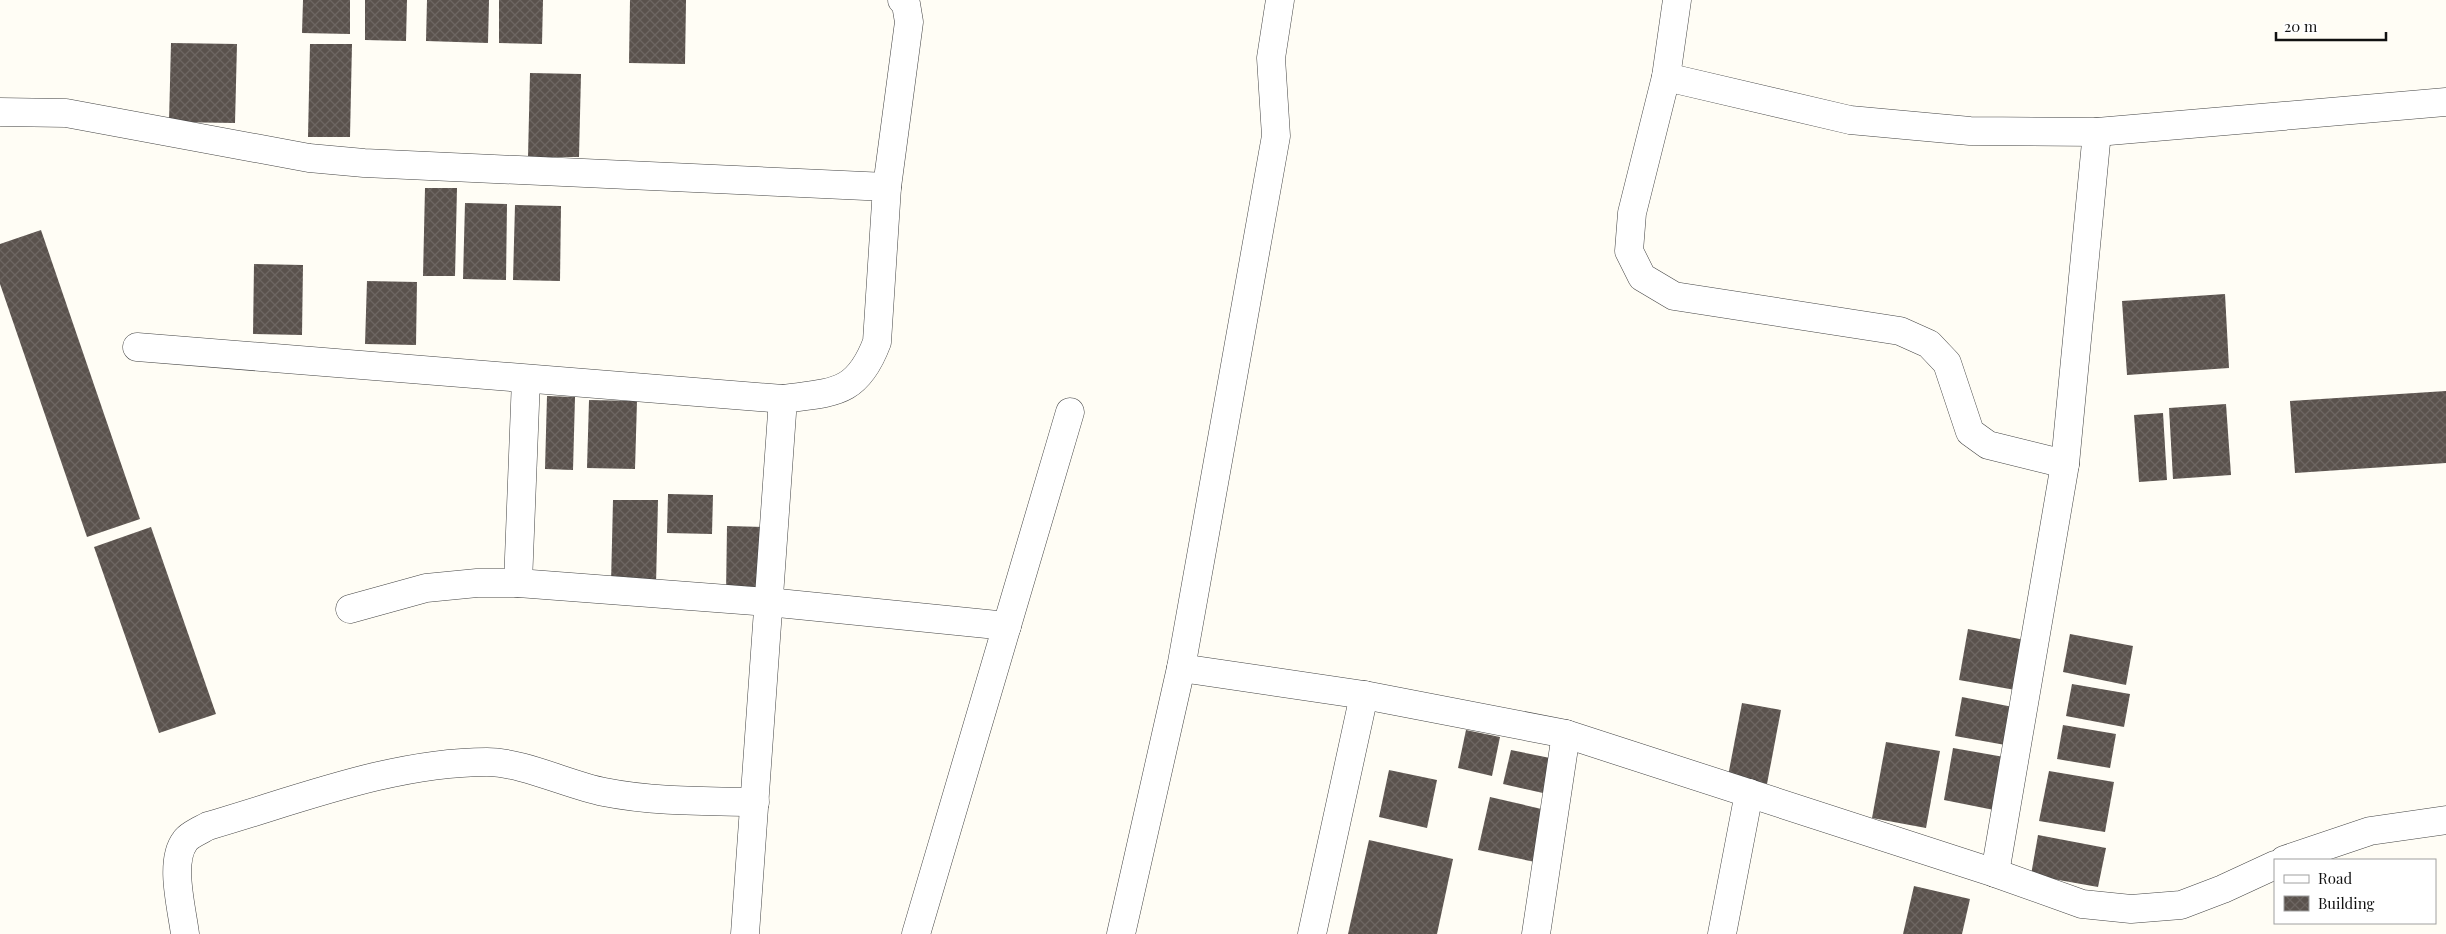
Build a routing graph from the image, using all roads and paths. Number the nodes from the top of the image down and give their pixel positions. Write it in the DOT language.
graph roads {
  1 [pos="902,0"];
  2 [pos="1280,0"];
  3 [pos="1677,0"];
  4 [pos="1666,77"];
  5 [pos="2446,102"];
  6 [pos="0,112"];
  7 [pos="2096,132"];
  8 [pos="888,187"];
  9 [pos="137,347"];
  10 [pos="526,379"];
  11 [pos="783,400"];
  12 [pos="1070,412"];
  13 [pos="2065,464"];
  14 [pos="518,583"];
  15 [pos="768,602"];
  16 [pos="350,609"];
  17 [pos="1007,626"];
  18 [pos="1181,668"];
  19 [pos="1364,695"];
  20 [pos="1566,734"];
  21 [pos="1749,793"];
  22 [pos="755,802"];
  23 [pos="2446,820"];
  24 [pos="2287,859"];
  25 [pos="2274,865"];
  26 [pos="1996,873"];
  27 [pos="185,934"];
  28 [pos="745,934"];
  29 [pos="916,934"];
  30 [pos="1121,934"];
  31 [pos="1312,934"];
  32 [pos="1536,934"];
  33 [pos="1722,934"];
  1 -- 8 [label="street"];
  2 -- 18 [label="street"];
  3 -- 4 [label="street"];
  4 -- 7 [label="street"];
  4 -- 13 [label="street"];
  5 -- 7 [label="street"];
  6 -- 8 [label="street"];
  7 -- 13 [label="street"];
  8 -- 11 [label="street"];
  9 -- 10 [label="street"];
  10 -- 11 [label="street"];
  10 -- 14 [label="street"];
  11 -- 15 [label="street"];
  12 -- 17 [label="street"];
  13 -- 26 [label="street"];
  14 -- 15 [label="street"];
  14 -- 16 [label="street"];
  15 -- 17 [label="street"];
  15 -- 22 [label="street"];
  17 -- 29 [label="street"];
  18 -- 19 [label="street"];
  18 -- 30 [label="street"];
  19 -- 20 [label="street"];
  19 -- 31 [label="street"];
  20 -- 21 [label="street"];
  20 -- 32 [label="street"];
  21 -- 26 [label="street"];
  21 -- 33 [label="street"];
  22 -- 27 [label="street"];
  22 -- 28 [label="street"];
  23 -- 24 [label="street"];
  25 -- 26 [label="street"];
}
